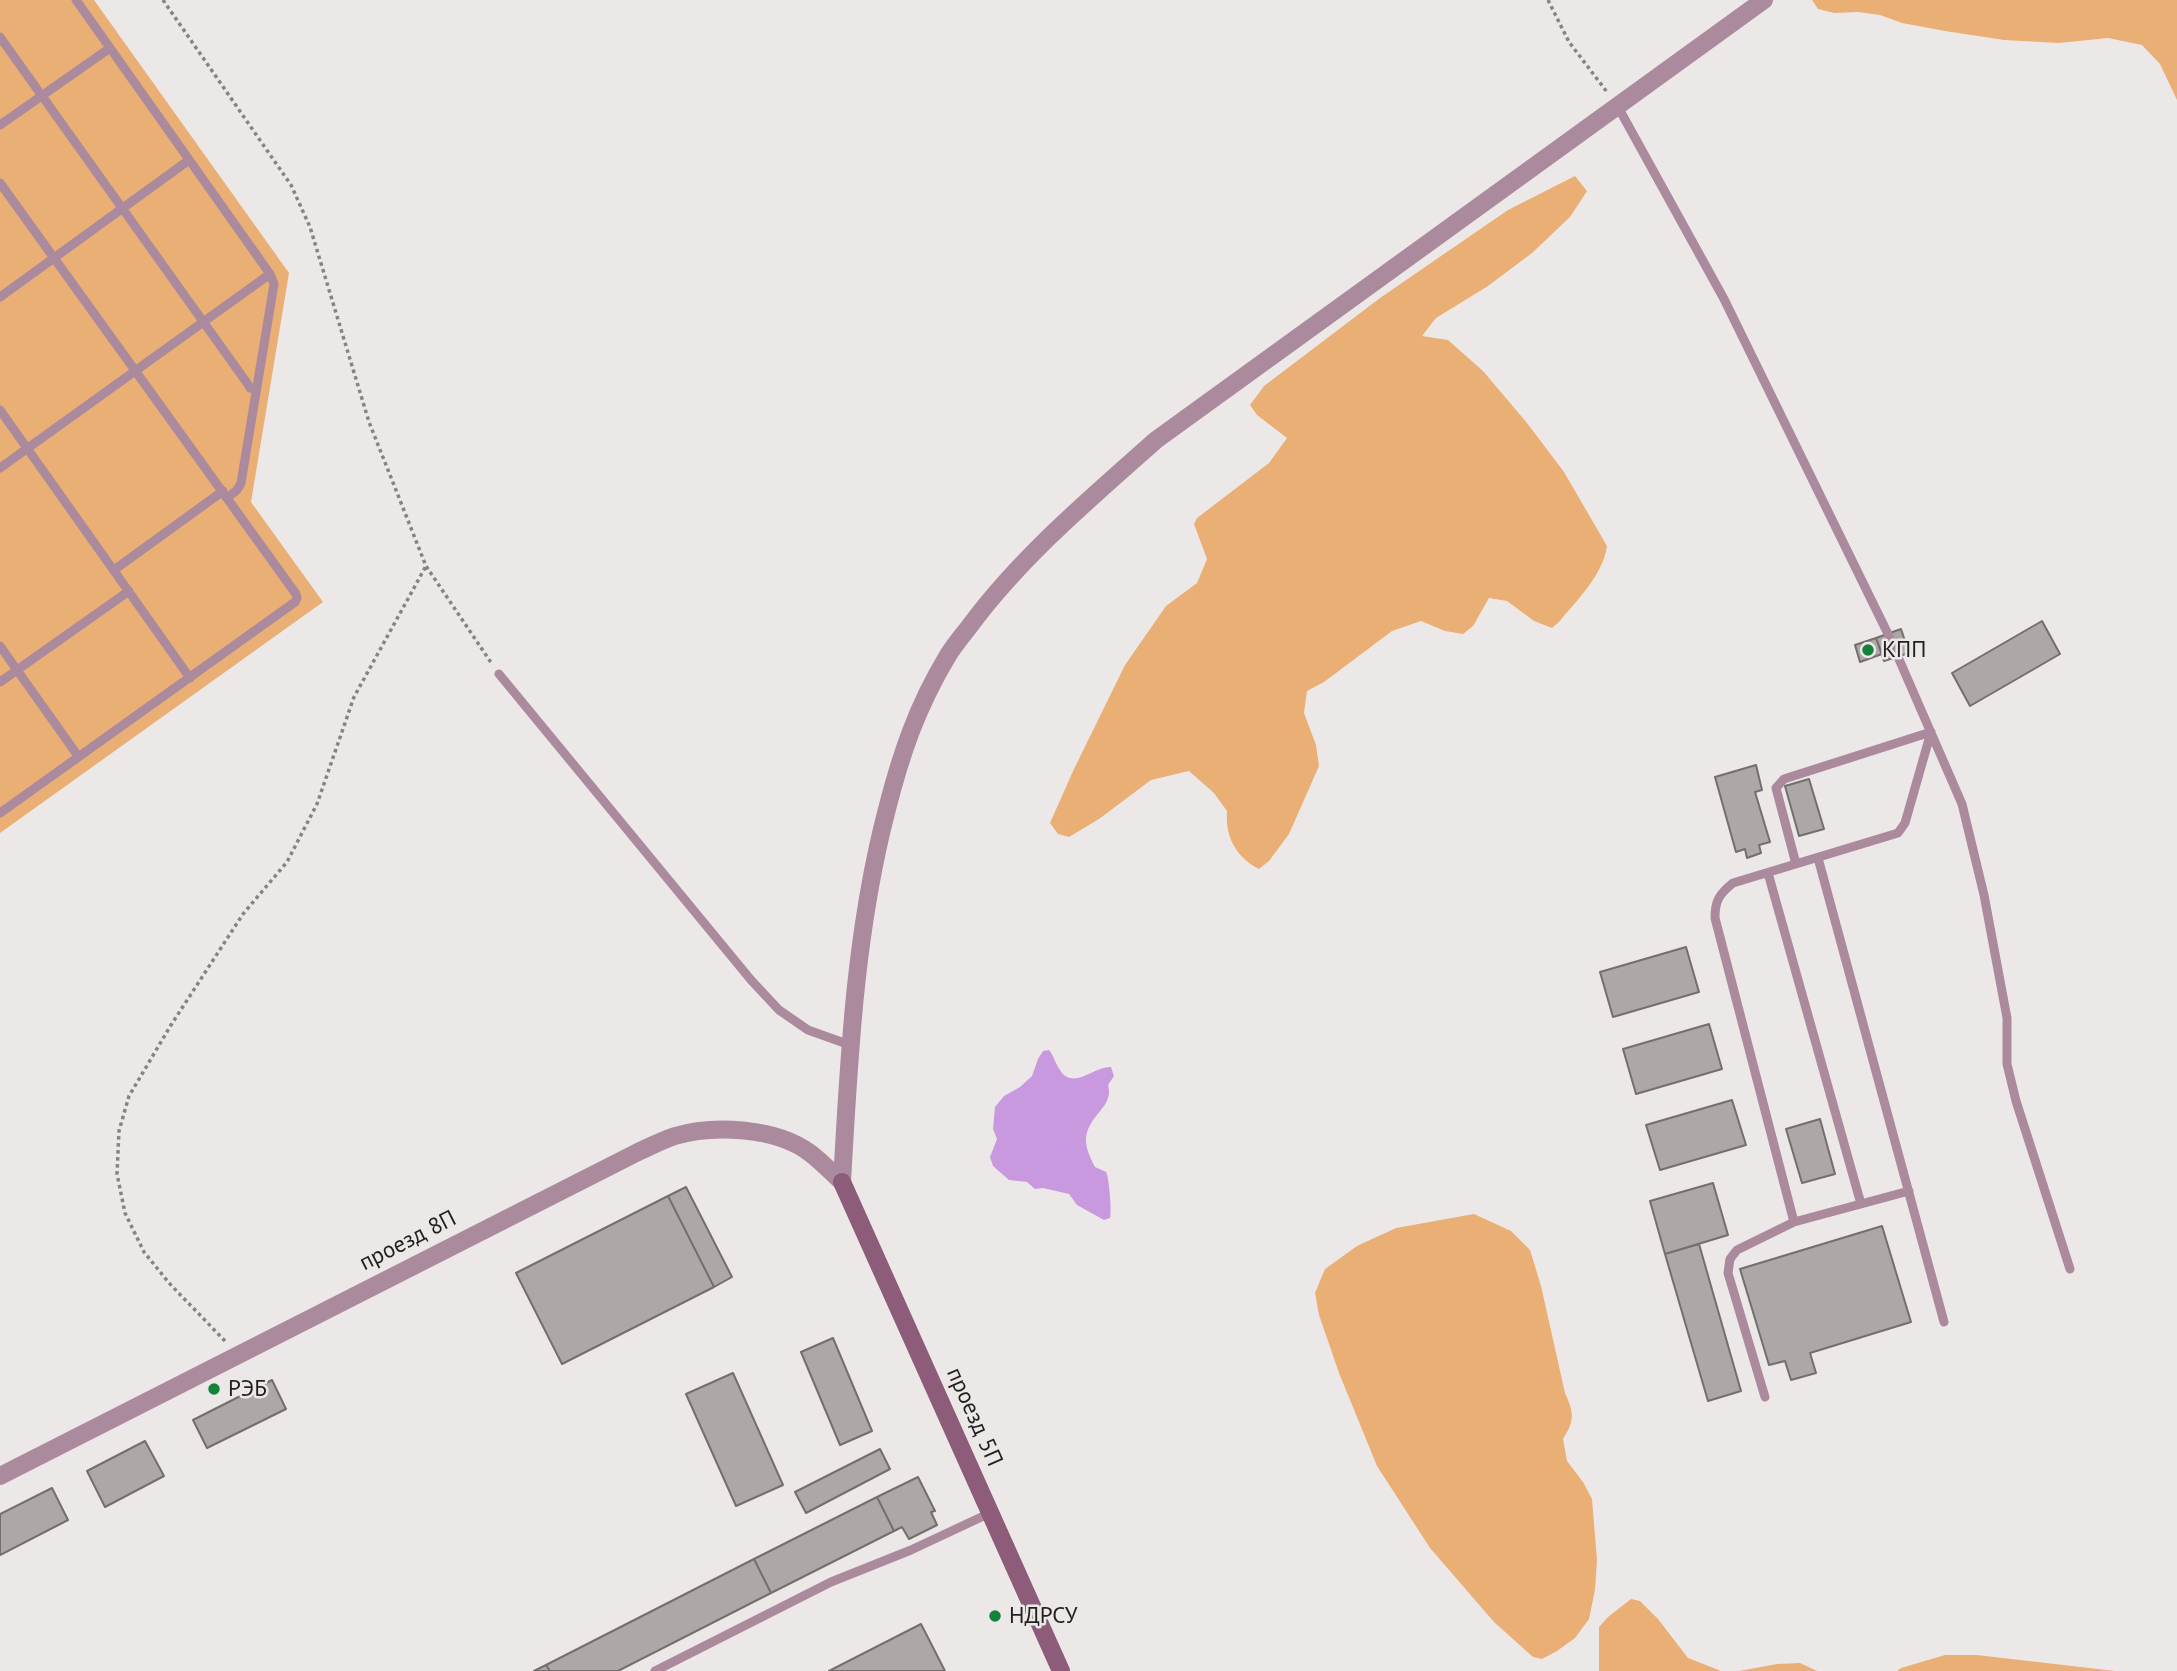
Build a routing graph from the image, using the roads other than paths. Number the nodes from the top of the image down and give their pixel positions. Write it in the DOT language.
graph roads {
  1 [pos="76,0"];
  2 [pos="1764,0"];
  3 [pos="0,37"];
  4 [pos="110,48"];
  5 [pos="42,96"];
  6 [pos="1618,107"];
  7 [pos="0,125"];
  8 [pos="189,160"];
  9 [pos="0,183"];
  10 [pos="122,208"];
  11 [pos="54,258"];
  12 [pos="270,274"];
  13 [pos="0,297"];
  14 [pos="204,322"];
  15 [pos="136,371"];
  16 [pos="256,389"];
  17 [pos="0,410"];
  18 [pos="27,448"];
  19 [pos="0,468"];
  20 [pos="225,495"];
  21 [pos="114,570"];
  22 [pos="129,591"];
  23 [pos="0,646"];
  24 [pos="17,670"];
  25 [pos="499,674"];
  26 [pos="190,678"];
  27 [pos="0,682"];
  28 [pos="1931,732"];
  29 [pos="78,756"];
  30 [pos="0,813"];
  31 [pos="1818,858"];
  32 [pos="1797,864"];
  33 [pos="1768,873"];
  34 [pos="850,1045"];
  35 [pos="842,1182"];
  36 [pos="1909,1191"];
  37 [pos="1861,1204"];
  38 [pos="1794,1222"];
  39 [pos="2070,1269"];
  40 [pos="1944,1322"];
  41 [pos="1765,1397"];
  42 [pos="0,1476"];
  43 [pos="990,1513"];
  44 [pos="655,1671"];
  45 [pos="1061,1671"];
  1 -- 4 [label="lane"];
  2 -- 6 [label="street"];
  3 -- 5 [label="lane"];
  4 -- 5 [label="lane"];
  4 -- 8 [label="lane"];
  5 -- 7 [label="lane"];
  5 -- 10 [label="lane"];
  6 -- 28 [label="lane"];
  6 -- 34 [label="street"];
  8 -- 10 [label="lane"];
  8 -- 12 [label="lane"];
  9 -- 11 [label="lane"];
  10 -- 11 [label="lane"];
  10 -- 14 [label="lane"];
  11 -- 13 [label="lane"];
  11 -- 15 [label="lane"];
  12 -- 14 [label="lane"];
  12 -- 16 [label="lane"];
  14 -- 15 [label="lane"];
  14 -- 16 [label="lane"];
  15 -- 18 [label="lane"];
  15 -- 20 [label="lane"];
  16 -- 20 [label="lane"];
  17 -- 18 [label="lane"];
  18 -- 19 [label="lane"];
  18 -- 21 [label="lane"];
  20 -- 21 [label="lane"];
  20 -- 26 [label="lane"];
  21 -- 22 [label="lane"];
  22 -- 24 [label="lane"];
  22 -- 26 [label="lane"];
  23 -- 24 [label="lane"];
  24 -- 27 [label="lane"];
  24 -- 29 [label="lane"];
  25 -- 34 [label="lane"];
  26 -- 29 [label="lane"];
  28 -- 31 [label="lane"];
  28 -- 32 [label="lane"];
  28 -- 39 [label="lane"];
  29 -- 30 [label="lane"];
  31 -- 32 [label="lane"];
  31 -- 36 [label="lane"];
  32 -- 33 [label="lane"];
  33 -- 37 [label="lane"];
  33 -- 38 [label="lane"];
  34 -- 35 [label="street"];
  35 -- 42 [label="street, проезд 8П"];
  35 -- 43 [label="street, проезд 5П"];
  36 -- 37 [label="lane"];
  36 -- 40 [label="lane"];
  37 -- 38 [label="lane"];
  38 -- 41 [label="lane"];
  43 -- 44 [label="lane"];
  43 -- 45 [label="street, проезд 5П"];
}
